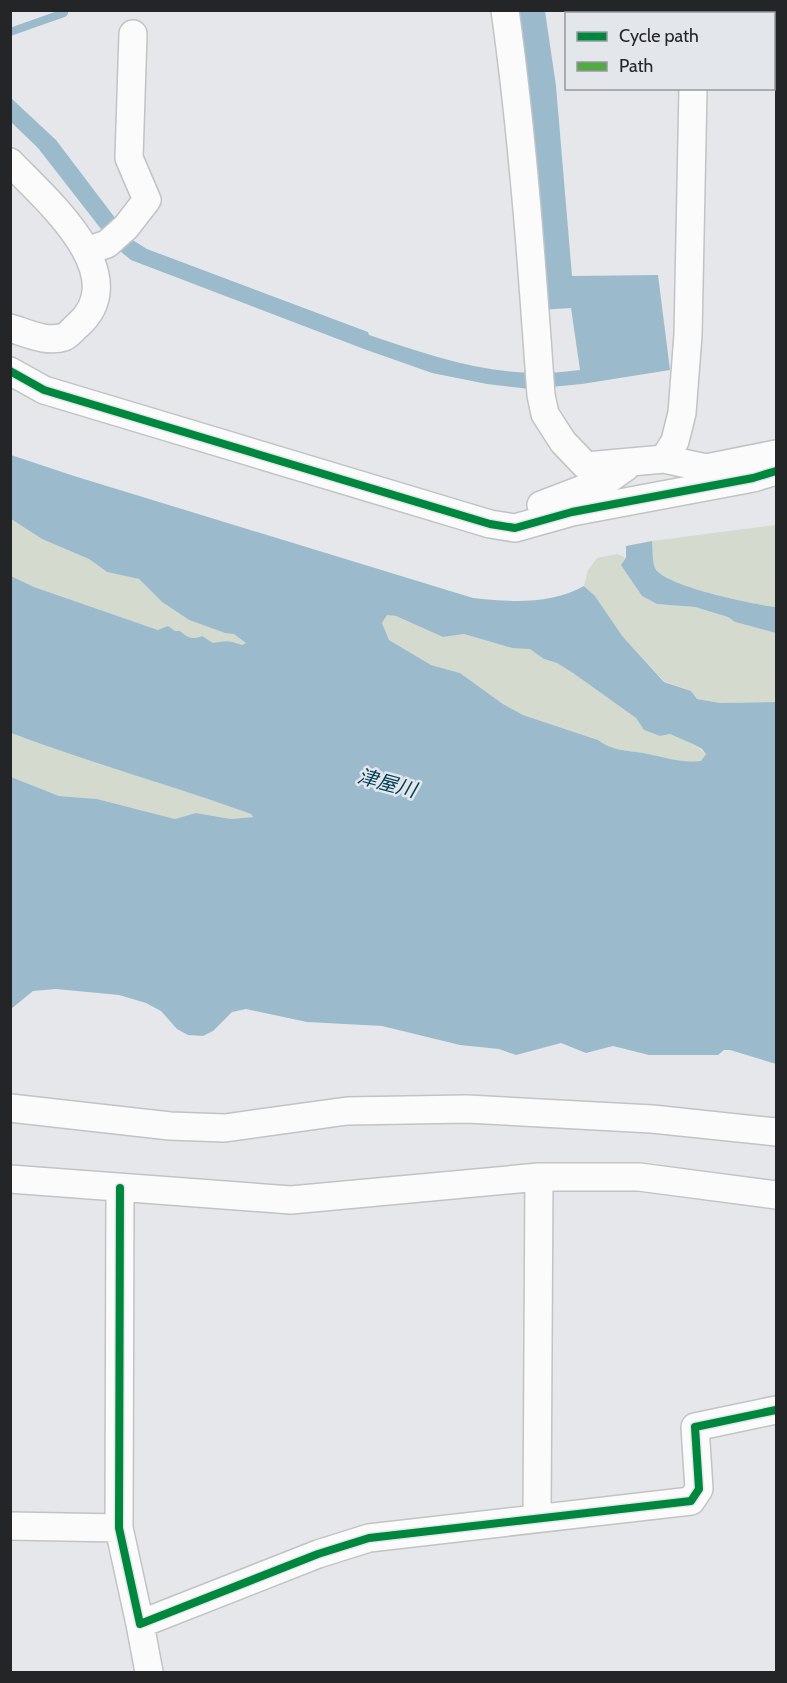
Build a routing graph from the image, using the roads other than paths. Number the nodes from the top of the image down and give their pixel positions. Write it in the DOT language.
graph roads {
  1 [pos="505,10"];
  2 [pos="133,34"];
  3 [pos="693,90"];
  4 [pos="10,162"];
  5 [pos="107,241"];
  6 [pos="10,328"];
  7 [pos="10,371"];
  8 [pos="777,454"];
  9 [pos="664,459"];
  10 [pos="633,463"];
  11 [pos="777,471"];
  12 [pos="490,524"];
  13 [pos="10,1108"];
  14 [pos="777,1132"];
  15 [pos="539,1177"];
  16 [pos="10,1179"];
  17 [pos="120,1188"];
  18 [pos="777,1195"];
  19 [pos="777,1410"];
  20 [pos="537,1518"];
  21 [pos="10,1526"];
  22 [pos="119,1528"];
  23 [pos="140,1624"];
  24 [pos="149,1672"];
  1 -- 10 [label="street"];
  2 -- 5 [label="street"];
  3 -- 9 [label="street"];
  4 -- 5 [label="street"];
  5 -- 6 [label="street"];
  7 -- 12 [label="street"];
  8 -- 9 [label="street"];
  9 -- 10 [label="street"];
  10 -- 12 [label="street"];
  11 -- 12 [label="street"];
  13 -- 14 [label="street"];
  15 -- 17 [label="street"];
  15 -- 18 [label="street"];
  15 -- 20 [label="street"];
  16 -- 17 [label="street"];
  17 -- 22 [label="street"];
  19 -- 20 [label="street"];
  20 -- 23 [label="street"];
  21 -- 22 [label="street"];
  22 -- 23 [label="street"];
  23 -- 24 [label="street"];
}
